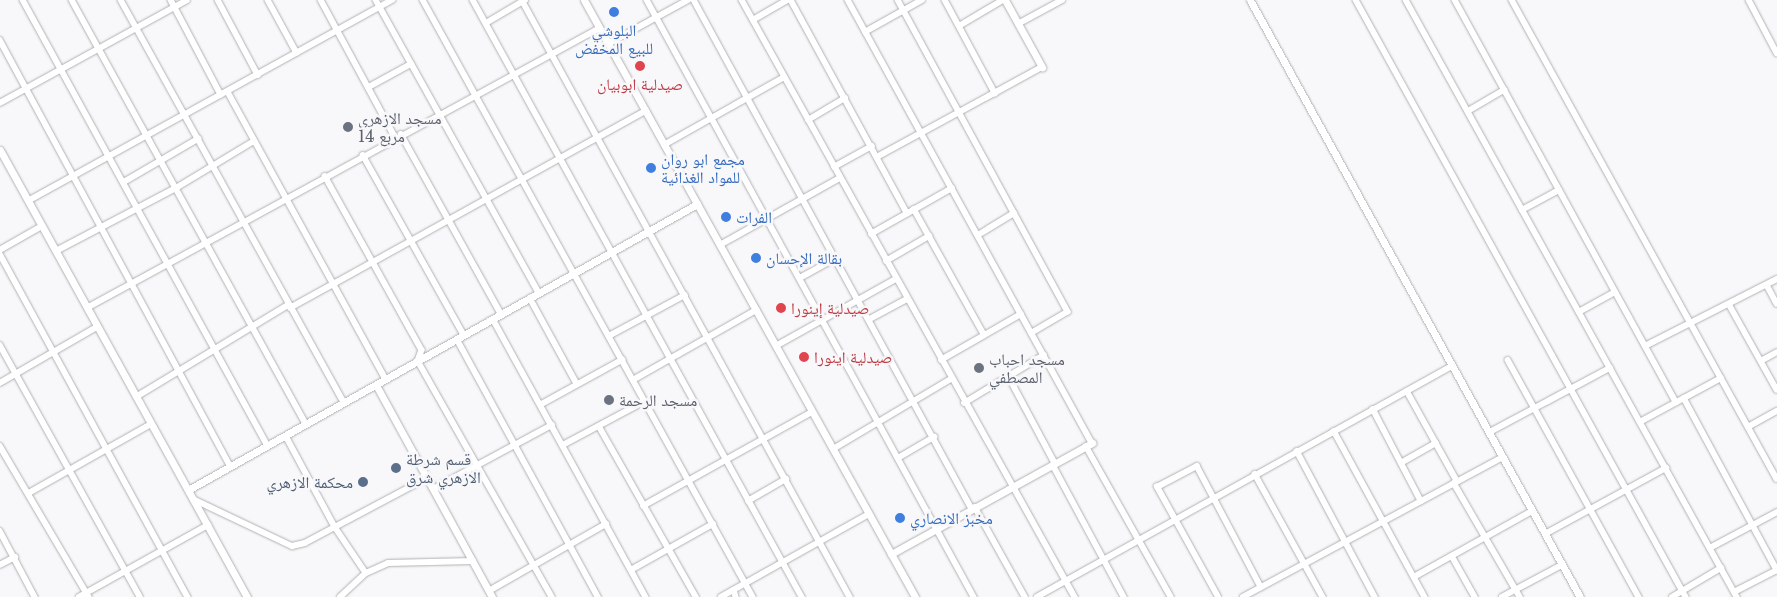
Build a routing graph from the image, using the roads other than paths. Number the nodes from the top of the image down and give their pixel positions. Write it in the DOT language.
graph roads {
  1 [pos="24,0"];
  2 [pos="72,0"];
  3 [pos="121,0"];
  4 [pos="171,0"];
  5 [pos="187,0"];
  6 [pos="218,0"];
  7 [pos="268,0"];
  8 [pos="321,0"];
  9 [pos="376,0"];
  10 [pos="392,0"];
  11 [pos="423,0"];
  12 [pos="473,0"];
  13 [pos="523,0"];
  14 [pos="584,0"];
  15 [pos="647,0"];
  16 [pos="688,0"];
  17 [pos="694,0"];
  18 [pos="742,0"];
  19 [pos="788,0"];
  20 [pos="792,0"];
  21 [pos="848,0"];
  22 [pos="898,0"];
  23 [pos="922,0"];
  24 [pos="945,0"];
  25 [pos="1004,0"];
  26 [pos="1062,0"];
  27 [pos="1250,0"];
  28 [pos="1356,0"];
  29 [pos="1406,0"];
  30 [pos="1455,0"];
  31 [pos="1512,0"];
  32 [pos="1748,0"];
  33 [pos="174,7"];
  34 [pos="380,7"];
  35 [pos="904,10"];
  36 [pos="656,18"];
  37 [pos="753,20"];
  38 [pos="486,23"];
  39 [pos="1018,24"];
  40 [pos="958,26"];
  41 [pos="136,28"];
  42 [pos="600,28"];
  43 [pos="338,30"];
  44 [pos="865,32"];
  45 [pos="0,40"];
  46 [pos="608,44"];
  47 [pos="99,49"];
  48 [pos="297,53"];
  49 [pos="1777,53"];
  50 [pos="551,54"];
  51 [pos="411,64"];
  52 [pos="1042,68"];
  53 [pos="62,69"];
  54 [pos="515,74"];
  55 [pos="258,75"];
  56 [pos="784,77"];
  57 [pos="369,88"];
  58 [pos="26,89"];
  59 [pos="1504,90"];
  60 [pos="228,92"];
  61 [pos="995,93"];
  62 [pos="475,94"];
  63 [pos="221,95"];
  64 [pos="748,98"];
  65 [pos="845,98"];
  66 [pos="0,103"];
  67 [pos="646,111"];
  68 [pos="1468,111"];
  69 [pos="959,112"];
  70 [pos="438,113"];
  71 [pos="183,115"];
  72 [pos="712,118"];
  73 [pos="808,120"];
  74 [pos="921,133"];
  75 [pos="147,134"];
  76 [pos="402,134"];
  77 [pos="395,137"];
  78 [pos="598,138"];
  79 [pos="198,139"];
  80 [pos="254,141"];
  81 [pos="664,145"];
  82 [pos="872,146"];
  83 [pos="0,150"];
  84 [pos="109,154"];
  85 [pos="363,155"];
  86 [pos="877,157"];
  87 [pos="561,158"];
  88 [pos="161,159"];
  89 [pos="212,164"];
  90 [pos="834,167"];
  91 [pos="73,174"];
  92 [pos="325,176"];
  93 [pos="840,178"];
  94 [pos="522,179"];
  95 [pos="124,182"];
  96 [pos="176,188"];
  97 [pos="952,188"];
  98 [pos="1559,190"];
  99 [pos="285,199"];
  100 [pos="804,199"];
  101 [pos="485,200"];
  102 [pos="28,201"];
  103 [pos="697,204"];
  104 [pos="138,208"];
  105 [pos="914,209"];
  106 [pos="1522,210"];
  107 [pos="1014,213"];
  108 [pos="906,214"];
  109 [pos="767,219"];
  110 [pos="449,221"];
  111 [pos="243,222"];
  112 [pos="42,226"];
  113 [pos="101,226"];
  114 [pos="651,230"];
  115 [pos="871,234"];
  116 [pos="978,235"];
  117 [pos="929,236"];
  118 [pos="412,241"];
  119 [pos="206,243"];
  120 [pos="720,245"];
  121 [pos="56,251"];
  122 [pos="0,252"];
  123 [pos="612,252"];
  124 [pos="836,258"];
  125 [pos="886,261"];
  126 [pos="169,263"];
  127 [pos="374,263"];
  128 [pos="574,273"];
  129 [pos="800,278"];
  130 [pos="896,279"];
  131 [pos="1777,280"];
  132 [pos="132,284"];
  133 [pos="333,285"];
  134 [pos="1767,285"];
  135 [pos="1615,292"];
  136 [pos="539,293"];
  137 [pos="685,295"];
  138 [pos="530,298"];
  139 [pos="907,299"];
  140 [pos="859,300"];
  141 [pos="1729,304"];
  142 [pos="1777,304"];
  143 [pos="289,307"];
  144 [pos="87,308"];
  145 [pos="756,310"];
  146 [pos="1579,312"];
  147 [pos="501,314"];
  148 [pos="1021,314"];
  149 [pos="647,316"];
  150 [pos="493,319"];
  151 [pos="870,319"];
  152 [pos="823,320"];
  153 [pos="1691,323"];
  154 [pos="98,327"];
  155 [pos="254,327"];
  156 [pos="1032,333"];
  157 [pos="984,334"];
  158 [pos="609,336"];
  159 [pos="461,337"];
  160 [pos="708,338"];
  161 [pos="0,345"];
  162 [pos="776,346"];
  163 [pos="1645,346"];
  164 [pos="216,350"];
  165 [pos="52,352"];
  166 [pos="1777,352"];
  167 [pos="1044,356"];
  168 [pos="670,359"];
  169 [pos="622,360"];
  170 [pos="941,360"];
  171 [pos="1508,360"];
  172 [pos="418,361"];
  173 [pos="1761,361"];
  174 [pos="1452,366"];
  175 [pos="1610,368"];
  176 [pos="179,372"];
  177 [pos="16,373"];
  178 [pos="1009,377"];
  179 [pos="1721,378"];
  180 [pos="386,379"];
  181 [pos="951,379"];
  182 [pos="633,380"];
  183 [pos="0,382"];
  184 [pos="577,384"];
  185 [pos="376,385"];
  186 [pos="1571,389"];
  187 [pos="1777,390"];
  188 [pos="1406,391"];
  189 [pos="136,397"];
  190 [pos="1684,398"];
  191 [pos="914,400"];
  192 [pos="645,401"];
  193 [pos="1676,402"];
  194 [pos="344,403"];
  195 [pos="964,403"];
  196 [pos="540,404"];
  197 [pos="1534,408"];
  198 [pos="1373,409"];
  199 [pos="1777,411"];
  200 [pos="812,412"];
  201 [pos="878,422"];
  202 [pos="1640,422"];
  203 [pos="151,424"];
  204 [pos="306,424"];
  205 [pos="552,425"];
  206 [pos="599,426"];
  207 [pos="1748,427"];
  208 [pos="1334,431"];
  209 [pos="1490,432"];
  210 [pos="286,436"];
  211 [pos="934,438"];
  212 [pos="763,440"];
  213 [pos="1436,443"];
  214 [pos="516,445"];
  215 [pos="1089,445"];
  216 [pos="0,446"];
  217 [pos="268,446"];
  218 [pos="563,446"];
  219 [pos="108,448"];
  220 [pos="833,449"];
  221 [pos="1296,451"];
  222 [pos="1503,457"];
  223 [pos="898,458"];
  224 [pos="725,462"];
  225 [pos="1401,463"];
  226 [pos="1054,464"];
  227 [pos="476,465"];
  228 [pos="231,467"];
  229 [pos="1666,468"];
  230 [pos="69,470"];
  231 [pos="1255,474"];
  232 [pos="427,478"];
  233 [pos="786,479"];
  234 [pos="1777,479"];
  235 [pos="689,480"];
  236 [pos="1456,482"];
  237 [pos="1011,487"];
  238 [pos="433,489"];
  239 [pos="1626,489"];
  240 [pos="188,490"];
  241 [pos="28,493"];
  242 [pos="1213,497"];
  243 [pos="193,499"];
  244 [pos="748,501"];
  245 [pos="1421,501"];
  246 [pos="643,506"];
  247 [pos="974,508"];
  248 [pos="1590,510"];
  249 [pos="1532,511"];
  250 [pos="1777,512"];
  251 [pos="869,514"];
  252 [pos="1175,519"];
  253 [pos="1384,521"];
  254 [pos="606,524"];
  255 [pos="713,524"];
  256 [pos="208,525"];
  257 [pos="1753,525"];
  258 [pos="335,527"];
  259 [pos="936,528"];
  260 [pos="0,530"];
  261 [pos="1545,534"];
  262 [pos="1485,537"];
  263 [pos="1138,540"];
  264 [pos="820,542"];
  265 [pos="1346,542"];
  266 [pos="571,546"];
  267 [pos="668,548"];
  268 [pos="1710,548"];
  269 [pos="162,551"];
  270 [pos="891,554"];
  271 [pos="1452,556"];
  272 [pos="15,557"];
  273 [pos="1104,559"];
  274 [pos="472,561"];
  275 [pos="783,562"];
  276 [pos="1775,562"];
  277 [pos="1305,564"];
  278 [pos="0,565"];
  279 [pos="1562,565"];
  280 [pos="535,566"];
  281 [pos="1721,568"];
  282 [pos="632,570"];
  283 [pos="1777,570"];
  284 [pos="126,571"];
  285 [pos="366,573"];
  286 [pos="1414,577"];
  287 [pos="1066,581"];
  288 [pos="746,583"];
  289 [pos="1261,587"];
  290 [pos="734,590"];
  291 [pos="1516,590"];
  292 [pos="1683,591"];
  293 [pos="490,594"];
  294 [pos="1735,594"];
  295 [pos="88,595"];
  296 [pos="36,597"];
  297 [pos="79,597"];
  298 [pos="140,597"];
  299 [pos="188,597"];
  300 [pos="247,597"];
  301 [pos="340,597"];
  302 [pos="552,597"];
  303 [pos="598,597"];
  304 [pos="646,597"];
  305 [pos="696,597"];
  306 [pos="721,597"];
  307 [pos="736,597"];
  308 [pos="753,597"];
  309 [pos="802,597"];
  310 [pos="850,597"];
  311 [pos="915,597"];
  312 [pos="974,597"];
  313 [pos="1025,597"];
  314 [pos="1036,597"];
  315 [pos="1074,597"];
  316 [pos="1124,597"];
  317 [pos="1171,597"];
  318 [pos="1218,597"];
  319 [pos="1243,597"];
  320 [pos="1323,597"];
  321 [pos="1375,597"];
  322 [pos="1425,597"];
  323 [pos="1475,597"];
  324 [pos="1502,597"];
  325 [pos="1520,597"];
  326 [pos="1580,597"];
  327 [pos="1639,597"];
  328 [pos="1672,597"];
  329 [pos="1686,597"];
  1 -- 53 [label="street"];
  2 -- 47 [label="street"];
  3 -- 41 [label="street"];
  4 -- 33 [label="street"];
  5 -- 33 [label="street"];
  6 -- 55 [label="street"];
  7 -- 48 [label="street"];
  8 -- 43 [label="street"];
  9 -- 34 [label="street"];
  10 -- 34 [label="street"];
  11 -- 62 [label="street"];
  12 -- 38 [label="street"];
  13 -- 38 [label="street"];
  13 -- 50 [label="street"];
  14 -- 42 [label="street"];
  15 -- 36 [label="street"];
  16 -- 36 [label="street"];
  17 -- 64 [label="street"];
  18 -- 37 [label="street"];
  19 -- 37 [label="street"];
  20 -- 65 [label="street"];
  21 -- 44 [label="street"];
  22 -- 35 [label="street"];
  23 -- 35 [label="street"];
  24 -- 40 [label="street"];
  25 -- 39 [label="street"];
  25 -- 40 [label="street"];
  26 -- 39 [label="street"];
  27 -- 174 [label="street"];
  28 -- 186 [label="street"];
  29 -- 68 [label="street"];
  30 -- 59 [label="street"];
  31 -- 153 [label="street"];
  32 -- 49 [label="street"];
  33 -- 41 [label="street"];
  33 -- 63 [label="street"];
  34 -- 43 [label="street"];
  34 -- 51 [label="street"];
  35 -- 44 [label="street"];
  35 -- 69 [label="street"];
  36 -- 46 [label="street"];
  36 -- 72 [label="street"];
  37 -- 56 [label="street"];
  38 -- 54 [label="street"];
  39 -- 52 [label="street"];
  40 -- 61 [label="street"];
  41 -- 47 [label="street"];
  41 -- 71 [label="street"];
  42 -- 46 [label="street"];
  42 -- 50 [label="street"];
  43 -- 48 [label="street"];
  43 -- 57 [label="street"];
  44 -- 74 [label="street"];
  45 -- 58 [label="street"];
  46 -- 67 [label="street"];
  47 -- 53 [label="street"];
  47 -- 75 [label="street"];
  48 -- 55 [label="street"];
  50 -- 54 [label="street"];
  50 -- 78 [label="street"];
  51 -- 57 [label="street"];
  51 -- 70 [label="street"];
  52 -- 61 [label="street"];
  53 -- 58 [label="street"];
  53 -- 84 [label="street"];
  54 -- 62 [label="street"];
  54 -- 87 [label="street"];
  55 -- 60 [label="street"];
  56 -- 64 [label="street"];
  56 -- 73 [label="street"];
  57 -- 77 [label="street"];
  58 -- 66 [label="street"];
  58 -- 91 [label="street"];
  59 -- 68 [label="street"];
  59 -- 98 [label="street"];
  60 -- 63 [label="street"];
  60 -- 80 [label="street"];
  61 -- 69 [label="street"];
  62 -- 70 [label="street"];
  62 -- 94 [label="street"];
  63 -- 71 [label="street"];
  64 -- 72 [label="street"];
  64 -- 100 [label="street"];
  65 -- 73 [label="street"];
  65 -- 82 [label="street"];
  67 -- 78 [label="street"];
  67 -- 81 [label="street"];
  68 -- 106 [label="street"];
  69 -- 74 [label="street"];
  69 -- 107 [label="street"];
  70 -- 76 [label="street"];
  70 -- 101 [label="street"];
  71 -- 75 [label="street"];
  71 -- 79 [label="street"];
  72 -- 81 [label="street"];
  72 -- 109 [label="street"];
  73 -- 90 [label="street"];
  74 -- 86 [label="street"];
  74 -- 97 [label="street"];
  75 -- 84 [label="street"];
  75 -- 88 [label="street"];
  76 -- 77 [label="street"];
  76 -- 110 [label="street"];
  77 -- 85 [label="street"];
  78 -- 87 [label="street"];
  78 -- 114 [label="street"];
  79 -- 88 [label="street"];
  79 -- 89 [label="street"];
  80 -- 89 [label="street"];
  80 -- 99 [label="street"];
  81 -- 103 [label="street"];
  82 -- 86 [label="street"];
  82 -- 90 [label="street"];
  83 -- 102 [label="street"];
  84 -- 91 [label="street"];
  84 -- 95 [label="street"];
  85 -- 92 [label="street"];
  85 -- 118 [label="street"];
  86 -- 108 [label="street"];
  87 -- 94 [label="street"];
  87 -- 123 [label="street"];
  88 -- 95 [label="street"];
  88 -- 96 [label="street"];
  89 -- 96 [label="street"];
  89 -- 111 [label="street"];
  90 -- 93 [label="street"];
  91 -- 102 [label="street"];
  91 -- 113 [label="street"];
  92 -- 99 [label="street"];
  92 -- 127 [label="street"];
  93 -- 100 [label="street"];
  93 -- 115 [label="street"];
  94 -- 101 [label="street"];
  94 -- 128 [label="street"];
  95 -- 104 [label="street"];
  96 -- 104 [label="street"];
  96 -- 119 [label="street"];
  97 -- 105 [label="street"];
  97 -- 116 [label="street"];
  98 -- 106 [label="street"];
  98 -- 135 [label="street"];
  99 -- 111 [label="street"];
  99 -- 133 [label="street"];
  100 -- 109 [label="street"];
  100 -- 124 [label="street"];
  101 -- 110 [label="street"];
  101 -- 136 [label="street"];
  102 -- 112 [label="street"];
  103 -- 114 [label="street"];
  103 -- 120 [label="street"];
  104 -- 113 [label="street"];
  104 -- 126 [label="street"];
  105 -- 108 [label="street"];
  105 -- 117 [label="street"];
  106 -- 146 [label="street"];
  107 -- 116 [label="street"];
  107 -- 156 [label="street"];
  108 -- 115 [label="street"];
  109 -- 120 [label="street"];
  109 -- 129 [label="street"];
  110 -- 118 [label="street"];
  110 -- 147 [label="street"];
  111 -- 119 [label="street"];
  111 -- 143 [label="street"];
  112 -- 121 [label="street"];
  112 -- 122 [label="street"];
  113 -- 121 [label="street"];
  113 -- 132 [label="street"];
  114 -- 123 [label="street"];
  114 -- 137 [label="street"];
  115 -- 125 [label="street"];
  116 -- 148 [label="street"];
  117 -- 125 [label="street"];
  117 -- 157 [label="street"];
  118 -- 127 [label="street"];
  118 -- 159 [label="street"];
  119 -- 126 [label="street"];
  119 -- 155 [label="street"];
  120 -- 145 [label="street"];
  121 -- 144 [label="street"];
  122 -- 165 [label="street"];
  123 -- 128 [label="street"];
  123 -- 149 [label="street"];
  124 -- 129 [label="street"];
  124 -- 140 [label="street"];
  125 -- 130 [label="street"];
  126 -- 132 [label="street"];
  126 -- 164 [label="street"];
  127 -- 133 [label="street"];
  127 -- 172 [label="street"];
  128 -- 136 [label="street"];
  128 -- 158 [label="street"];
  129 -- 152 [label="street"];
  130 -- 139 [label="street"];
  130 -- 140 [label="street"];
  131 -- 134 [label="street"];
  132 -- 144 [label="street"];
  132 -- 176 [label="street"];
  133 -- 143 [label="street"];
  133 -- 180 [label="street"];
  134 -- 141 [label="street"];
  134 -- 142 [label="street"];
  135 -- 146 [label="street"];
  135 -- 163 [label="street"];
  136 -- 138 [label="street"];
  137 -- 149 [label="street"];
  137 -- 160 [label="street"];
  138 -- 147 [label="street"];
  138 -- 184 [label="street"];
  139 -- 151 [label="street"];
  139 -- 170 [label="street"];
  140 -- 151 [label="street"];
  140 -- 152 [label="street"];
  141 -- 153 [label="street"];
  141 -- 173 [label="street"];
  143 -- 155 [label="street"];
  143 -- 194 [label="street"];
  144 -- 154 [label="street"];
  145 -- 160 [label="street"];
  145 -- 162 [label="street"];
  146 -- 175 [label="street"];
  147 -- 150 [label="street"];
  148 -- 156 [label="street"];
  148 -- 157 [label="street"];
  149 -- 158 [label="street"];
  149 -- 168 [label="street"];
  150 -- 159 [label="street"];
  150 -- 196 [label="street"];
  151 -- 191 [label="street"];
  152 -- 162 [label="street"];
  152 -- 201 [label="street"];
  153 -- 163 [label="street"];
  153 -- 179 [label="street"];
  154 -- 165 [label="street"];
  154 -- 189 [label="street"];
  155 -- 164 [label="street"];
  155 -- 204 [label="street"];
  156 -- 167 [label="street"];
  157 -- 170 [label="street"];
  158 -- 169 [label="street"];
  159 -- 172 [label="street"];
  159 -- 214 [label="street"];
  160 -- 168 [label="street"];
  160 -- 212 [label="street"];
  161 -- 177 [label="street"];
  162 -- 200 [label="street"];
  163 -- 193 [label="street"];
  164 -- 176 [label="street"];
  164 -- 217 [label="street"];
  165 -- 177 [label="street"];
  165 -- 219 [label="street"];
  166 -- 173 [label="street"];
  167 -- 178 [label="street"];
  167 -- 215 [label="street"];
  168 -- 182 [label="street"];
  168 -- 224 [label="street"];
  169 -- 182 [label="street"];
  169 -- 184 [label="street"];
  170 -- 181 [label="street"];
  171 -- 197 [label="street"];
  172 -- 180 [label="street"];
  172 -- 227 [label="street"];
  173 -- 187 [label="street"];
  174 -- 188 [label="street"];
  174 -- 209 [label="street"];
  175 -- 186 [label="street"];
  175 -- 202 [label="street"];
  176 -- 189 [label="street"];
  176 -- 228 [label="street"];
  177 -- 183 [label="street"];
  177 -- 230 [label="street"];
  178 -- 195 [label="street"];
  178 -- 226 [label="street"];
  179 -- 190 [label="street"];
  179 -- 207 [label="street"];
  180 -- 185 [label="street"];
  181 -- 191 [label="street"];
  181 -- 195 [label="street"];
  182 -- 192 [label="street"];
  184 -- 196 [label="street"];
  185 -- 194 [label="street"];
  185 -- 232 [label="street"];
  186 -- 197 [label="street"];
  186 -- 239 [label="street"];
  188 -- 198 [label="street"];
  188 -- 213 [label="street"];
  189 -- 203 [label="street"];
  190 -- 193 [label="street"];
  190 -- 257 [label="street"];
  191 -- 201 [label="street"];
  191 -- 211 [label="street"];
  192 -- 206 [label="street"];
  192 -- 235 [label="street"];
  193 -- 202 [label="street"];
  194 -- 204 [label="street"];
  195 -- 237 [label="street"];
  196 -- 205 [label="street"];
  197 -- 209 [label="street"];
  197 -- 248 [label="street"];
  198 -- 208 [label="street"];
  198 -- 225 [label="street"];
  199 -- 207 [label="street"];
  200 -- 212 [label="street"];
  200 -- 220 [label="street"];
  201 -- 220 [label="street"];
  201 -- 223 [label="street"];
  202 -- 229 [label="street"];
  203 -- 219 [label="street"];
  203 -- 240 [label="street"];
  204 -- 210 [label="street"];
  205 -- 214 [label="street"];
  205 -- 218 [label="street"];
  206 -- 218 [label="street"];
  206 -- 246 [label="street"];
  207 -- 234 [label="street"];
  208 -- 221 [label="street"];
  208 -- 253 [label="street"];
  209 -- 222 [label="street"];
  210 -- 217 [label="street"];
  210 -- 258 [label="street"];
  211 -- 223 [label="street"];
  211 -- 247 [label="street"];
  212 -- 224 [label="street"];
  212 -- 233 [label="street"];
  213 -- 225 [label="street"];
  213 -- 236 [label="street"];
  214 -- 227 [label="street"];
  214 -- 266 [label="street"];
  215 -- 226 [label="street"];
  215 -- 263 [label="street"];
  216 -- 241 [label="street"];
  217 -- 228 [label="street"];
  218 -- 254 [label="street"];
  219 -- 230 [label="street"];
  219 -- 269 [label="street"];
  220 -- 251 [label="street"];
  221 -- 231 [label="street"];
  221 -- 265 [label="street"];
  222 -- 236 [label="street"];
  222 -- 249 [label="street"];
  223 -- 259 [label="street"];
  224 -- 235 [label="street"];
  224 -- 244 [label="street"];
  225 -- 245 [label="street"];
  226 -- 237 [label="street"];
  226 -- 273 [label="street"];
  227 -- 238 [label="street"];
  227 -- 280 [label="street"];
  228 -- 240 [label="street"];
  229 -- 239 [label="street"];
  229 -- 268 [label="street"];
  230 -- 241 [label="street"];
  230 -- 284 [label="street"];
  231 -- 242 [label="street"];
  231 -- 277 [label="street"];
  232 -- 238 [label="street"];
  232 -- 258 [label="street"];
  233 -- 244 [label="street"];
  233 -- 264 [label="street"];
  235 -- 246 [label="street"];
  235 -- 255 [label="street"];
  236 -- 245 [label="street"];
  236 -- 262 [label="street"];
  237 -- 247 [label="street"];
  237 -- 287 [label="street"];
  238 -- 274 [label="street"];
  239 -- 248 [label="street"];
  239 -- 292 [label="street"];
  240 -- 243 [label="street"];
  241 -- 295 [label="street"];
  242 -- 252 [label="street"];
  242 -- 252 [label="street"];
  242 -- 289 [label="street"];
  243 -- 256 [label="street"];
  243 -- 258 [label="street"];
  244 -- 275 [label="street"];
  245 -- 253 [label="street"];
  246 -- 267 [label="street"];
  247 -- 259 [label="street"];
  247 -- 313 [label="street"];
  248 -- 261 [label="street"];
  248 -- 327 [label="street"];
  249 -- 261 [label="street"];
  249 -- 262 [label="street"];
  250 -- 257 [label="street"];
  251 -- 264 [label="street"];
  251 -- 270 [label="street"];
  252 -- 263 [label="street"];
  252 -- 318 [label="street"];
  253 -- 265 [label="street"];
  253 -- 286 [label="street"];
  254 -- 266 [label="street"];
  254 -- 282 [label="street"];
  255 -- 267 [label="street"];
  255 -- 288 [label="street"];
  256 -- 269 [label="street"];
  256 -- 300 [label="street"];
  257 -- 268 [label="street"];
  257 -- 276 [label="street"];
  258 -- 285 [label="street"];
  259 -- 270 [label="street"];
  259 -- 312 [label="street"];
  260 -- 272 [label="street"];
  261 -- 279 [label="street"];
  262 -- 271 [label="street"];
  262 -- 291 [label="street"];
  263 -- 273 [label="street"];
  263 -- 317 [label="street"];
  264 -- 275 [label="street"];
  264 -- 310 [label="street"];
  265 -- 277 [label="street"];
  265 -- 321 [label="street"];
  266 -- 280 [label="street"];
  266 -- 303 [label="street"];
  267 -- 282 [label="street"];
  267 -- 305 [label="street"];
  268 -- 281 [label="street"];
  269 -- 284 [label="street"];
  269 -- 299 [label="street"];
  270 -- 311 [label="street"];
  271 -- 286 [label="street"];
  271 -- 323 [label="street"];
  272 -- 278 [label="street"];
  272 -- 296 [label="street"];
  273 -- 287 [label="street"];
  273 -- 316 [label="street"];
  274 -- 285 [label="street"];
  274 -- 293 [label="street"];
  275 -- 288 [label="street"];
  275 -- 309 [label="street"];
  276 -- 283 [label="street"];
  277 -- 289 [label="street"];
  277 -- 320 [label="street"];
  279 -- 291 [label="street"];
  279 -- 326 [label="street"];
  280 -- 293 [label="street"];
  280 -- 302 [label="street"];
  281 -- 292 [label="street"];
  281 -- 294 [label="street"];
  282 -- 304 [label="street"];
  283 -- 294 [label="street"];
  284 -- 295 [label="street"];
  284 -- 298 [label="street"];
  285 -- 301 [label="street"];
  286 -- 322 [label="street"];
  287 -- 314 [label="street"];
  287 -- 315 [label="street"];
  288 -- 290 [label="street"];
  288 -- 308 [label="street"];
  289 -- 319 [label="street"];
  290 -- 306 [label="street"];
  290 -- 307 [label="street"];
  291 -- 324 [label="street"];
  291 -- 325 [label="street"];
  292 -- 328 [label="street"];
  292 -- 329 [label="street"];
  295 -- 297 [label="street"];
}
